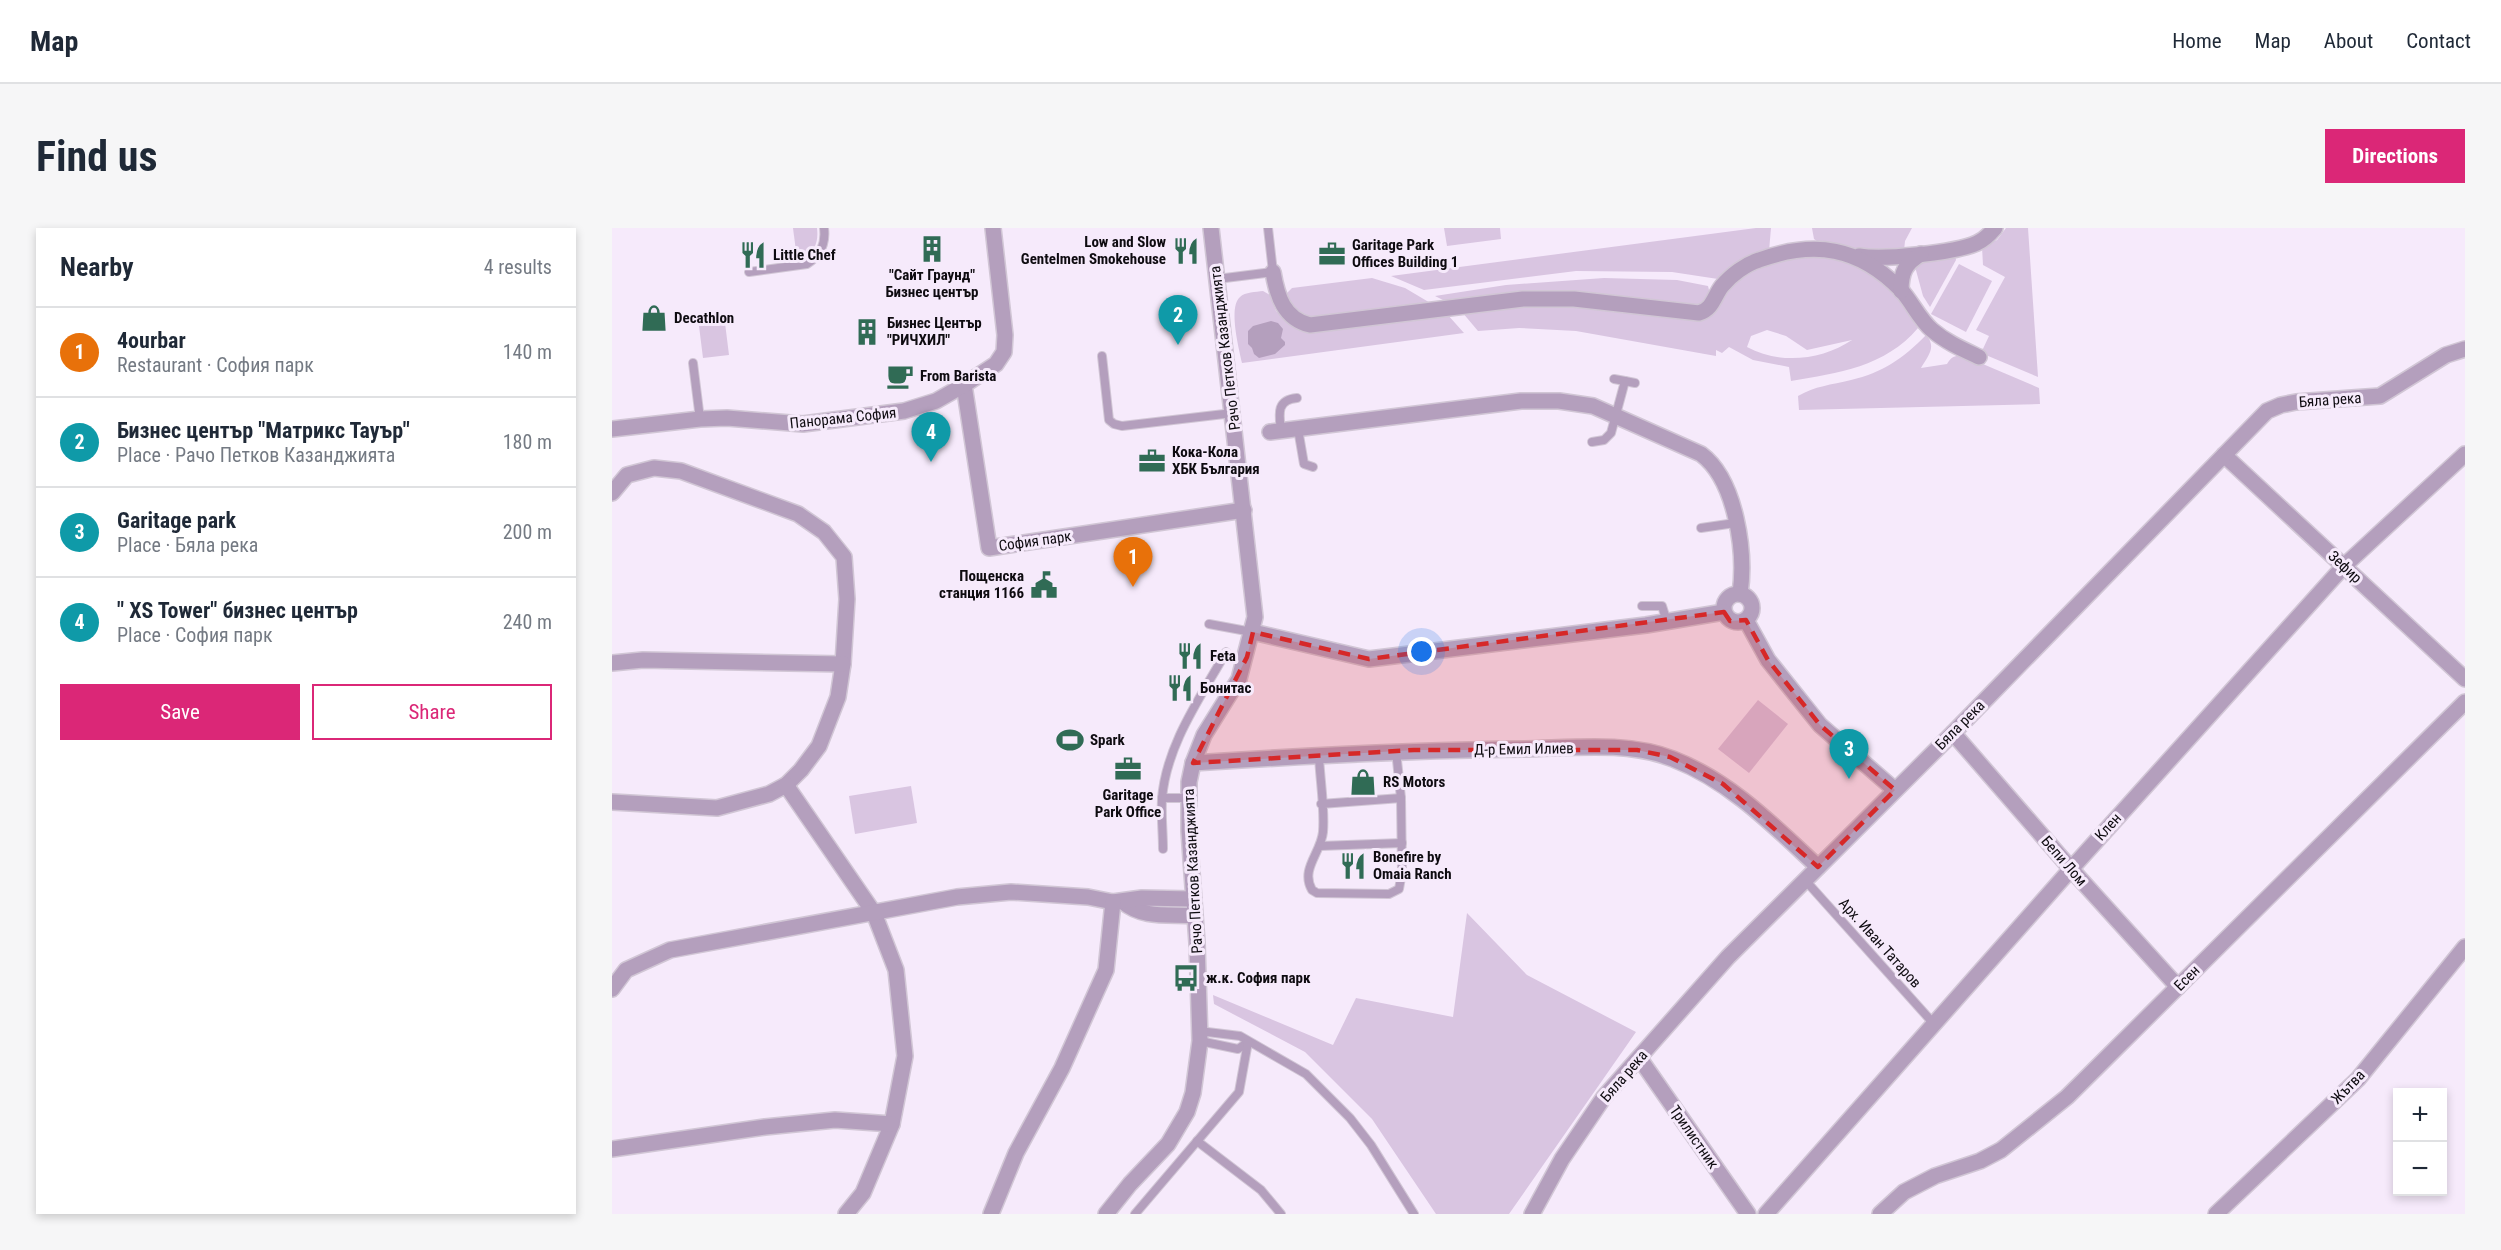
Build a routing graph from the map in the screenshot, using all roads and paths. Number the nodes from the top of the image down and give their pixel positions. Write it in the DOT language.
graph roads {
  1 [pos="824,228"];
  2 [pos="993,228"];
  3 [pos="1211,228"];
  4 [pos="1268,228"];
  5 [pos="1995,228"];
  6 [pos="1921,254"];
  7 [pos="1856,256"];
  8 [pos="749,272"];
  9 [pos="1274,272"];
  10 [pos="1216,279"];
  11 [pos="1902,291"];
  12 [pos="2465,349"];
  13 [pos="1102,356"];
  14 [pos="1979,357"];
  15 [pos="693,363"];
  16 [pos="1614,379"];
  17 [pos="1625,381"];
  18 [pos="1635,383"];
  19 [pos="964,386"];
  20 [pos="1297,398"];
  21 [pos="1233,413"];
  22 [pos="1616,416"];
  23 [pos="700,418"];
  24 [pos="612,429"];
  25 [pos="1298,429"];
  26 [pos="1275,431"];
  27 [pos="1592,442"];
  28 [pos="2465,454"];
  29 [pos="2224,455"];
  30 [pos="1312,467"];
  31 [pos="612,493"];
  32 [pos="1244,510"];
  33 [pos="1736,523"];
  34 [pos="1701,528"];
  35 [pos="2344,566"];
  36 [pos="1740,594"];
  37 [pos="1642,606"];
  38 [pos="1724,612"];
  39 [pos="1746,620"];
  40 [pos="1667,622"];
  41 [pos="1209,624"];
  42 [pos="1253,632"];
  43 [pos="1226,652"];
  44 [pos="612,663"];
  45 [pos="843,664"];
  46 [pos="2465,679"];
  47 [pos="2465,702"];
  48 [pos="1953,733"];
  49 [pos="1396,751"];
  50 [pos="1319,756"];
  51 [pos="1193,763"];
  52 [pos="786,785"];
  53 [pos="1895,790"];
  54 [pos="1162,798"];
  55 [pos="1188,798"];
  56 [pos="1401,798"];
  57 [pos="612,802"];
  58 [pos="1322,804"];
  59 [pos="1402,843"];
  60 [pos="1320,846"];
  61 [pos="1163,849"];
  62 [pos="1818,867"];
  63 [pos="2071,869"];
  64 [pos="1805,880"];
  65 [pos="1193,899"];
  66 [pos="1118,902"];
  67 [pos="874,913"];
  68 [pos="1194,916"];
  69 [pos="2465,947"];
  70 [pos="2178,987"];
  71 [pos="612,989"];
  72 [pos="1934,1024"];
  73 [pos="1199,1036"];
  74 [pos="1248,1042"];
  75 [pos="1640,1059"];
  76 [pos="892,1124"];
  77 [pos="1197,1142"];
  78 [pos="612,1149"];
  79 [pos="846,1214"];
  80 [pos="991,1214"];
  81 [pos="1106,1214"];
  82 [pos="1135,1214"];
  83 [pos="1281,1214"];
  84 [pos="1414,1214"];
  85 [pos="1532,1214"];
  86 [pos="1748,1214"];
  87 [pos="1766,1214"];
  88 [pos="1880,1214"];
  89 [pos="2216,1214"];
  1 -- 8 [label="lane"];
  2 -- 19 [label="street, Панорама София"];
  3 -- 10 [label="street, Рачо Петков Казанджията"];
  4 -- 9 [label="lane"];
  5 -- 6 [label="street"];
  6 -- 7 [label="street"];
  6 -- 11 [label="street"];
  7 -- 9 [label="street"];
  7 -- 11 [label="street"];
  9 -- 10 [label="lane"];
  10 -- 21 [label="street, Рачо Петков Казанджията"];
  11 -- 14 [label="street"];
  12 -- 29 [label="street, Бяла река"];
  13 -- 21 [label="lane"];
  15 -- 23 [label="lane"];
  16 -- 17 [label="lane"];
  17 -- 18 [label="lane"];
  17 -- 22 [label="lane"];
  19 -- 23 [label="street, Панорама София"];
  19 -- 32 [label="street, София парк"];
  20 -- 26 [label="lane"];
  21 -- 32 [label="street, Рачо Петков Казанджията"];
  22 -- 25 [label="street"];
  22 -- 27 [label="lane"];
  22 -- 33 [label="street"];
  23 -- 24 [label="street, Панорама София"];
  25 -- 26 [label="street"];
  25 -- 30 [label="lane"];
  28 -- 35 [label="street, Клен"];
  29 -- 35 [label="street, Зефир"];
  29 -- 48 [label="street, Бяла река"];
  31 -- 45 [label="street"];
  32 -- 42 [label="street, Рачо Петков Казанджията"];
  33 -- 34 [label="lane"];
  33 -- 36 [label="street"];
  35 -- 46 [label="street, Зефир"];
  35 -- 63 [label="street, Клен"];
  36 -- 38 [label="street"];
  36 -- 39 [label="street"];
  37 -- 40 [label="lane"];
  38 -- 39 [label="street"];
  38 -- 40 [label="street"];
  39 -- 53 [label="street"];
  40 -- 42 [label="street"];
  41 -- 42 [label="lane"];
  42 -- 51 [label="street, Рачо Петков Казанджията"];
  43 -- 54 [label="lane"];
  44 -- 45 [label="street"];
  45 -- 52 [label="street"];
  47 -- 70 [label="street, Есен"];
  48 -- 53 [label="street, Бяла река"];
  48 -- 63 [label="street, Бепи Лом"];
  49 -- 50 [label="street, Д-р Емил Илиев"];
  49 -- 56 [label="lane"];
  49 -- 62 [label="street, Д-р Емил Илиев"];
  50 -- 51 [label="street, Д-р Емил Илиев"];
  50 -- 58 [label="lane"];
  51 -- 55 [label="street, Рачо Петков Казанджията"];
  52 -- 57 [label="street"];
  52 -- 67 [label="street"];
  53 -- 62 [label="street, Бяла река"];
  54 -- 55 [label="lane"];
  54 -- 61 [label="lane"];
  55 -- 65 [label="street, Рачо Петков Казанджията"];
  56 -- 58 [label="lane"];
  56 -- 59 [label="lane"];
  58 -- 60 [label="lane"];
  59 -- 60 [label="lane"];
  59 -- 60 [label="lane"];
  62 -- 64 [label="street, Бяла река"];
  63 -- 70 [label="street, Бепи Лом"];
  63 -- 72 [label="street, Клен"];
  64 -- 72 [label="lane, Арх. Иван Татаров"];
  64 -- 75 [label="street, Бяла река"];
  65 -- 66 [label="street"];
  65 -- 68 [label="street, Рачо Петков Казанджията"];
  66 -- 67 [label="street"];
  66 -- 68 [label="street"];
  66 -- 80 [label="street"];
  67 -- 71 [label="street"];
  67 -- 76 [label="street"];
  68 -- 73 [label="street, Рачо Петков Казанджията"];
  69 -- 89 [label="street, Жътва"];
  70 -- 88 [label="street, Есен"];
  72 -- 87 [label="street, Клен"];
  73 -- 74 [label="lane"];
  73 -- 74 [label="lane"];
  73 -- 81 [label="street, Рачо Петков Казанджията"];
  74 -- 77 [label="lane"];
  74 -- 84 [label="lane"];
  75 -- 85 [label="street, Бяла река"];
  75 -- 86 [label="street, Трилистник"];
  76 -- 78 [label="street"];
  76 -- 79 [label="street"];
  77 -- 82 [label="lane"];
  77 -- 83 [label="lane"];
}
